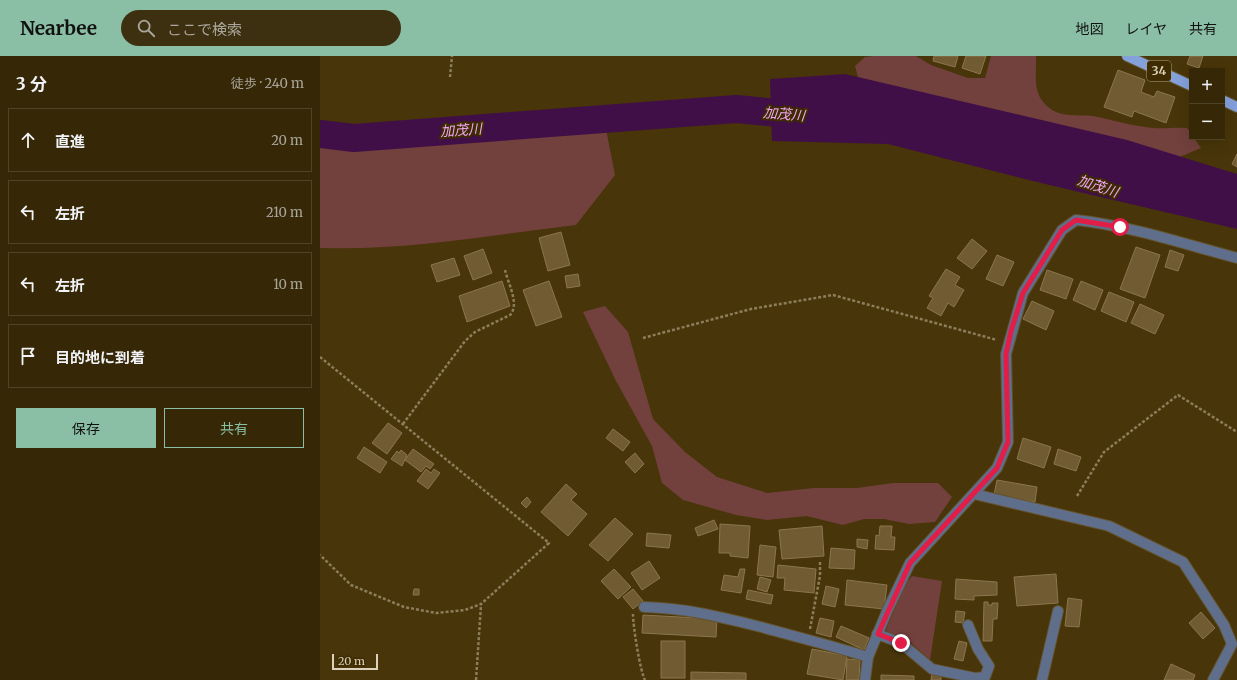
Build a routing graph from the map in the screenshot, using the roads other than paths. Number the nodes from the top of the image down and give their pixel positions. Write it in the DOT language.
graph roads {
  1 [pos="1126,56"];
  2 [pos="1189,85"];
  3 [pos="1225,101"];
  4 [pos="1237,107"];
  5 [pos="1237,258"];
  6 [pos="974,494"];
  7 [pos="644,608"];
  8 [pos="1058,611"];
  9 [pos="968,625"];
  10 [pos="878,634"];
  11 [pos="1234,645"];
  12 [pos="868,657"];
  13 [pos="866,680"];
  14 [pos="1042,680"];
  15 [pos="1213,680"];
  1 -- 2 [label="main road, 34"];
  3 -- 4 [label="main road"];
  5 -- 6 [label="street"];
  6 -- 10 [label="street"];
  6 -- 11 [label="street"];
  7 -- 12 [label="street"];
  8 -- 14 [label="street"];
  9 -- 10 [label="street"];
  10 -- 12 [label="street"];
  11 -- 15 [label="street"];
  12 -- 13 [label="street"];
}
